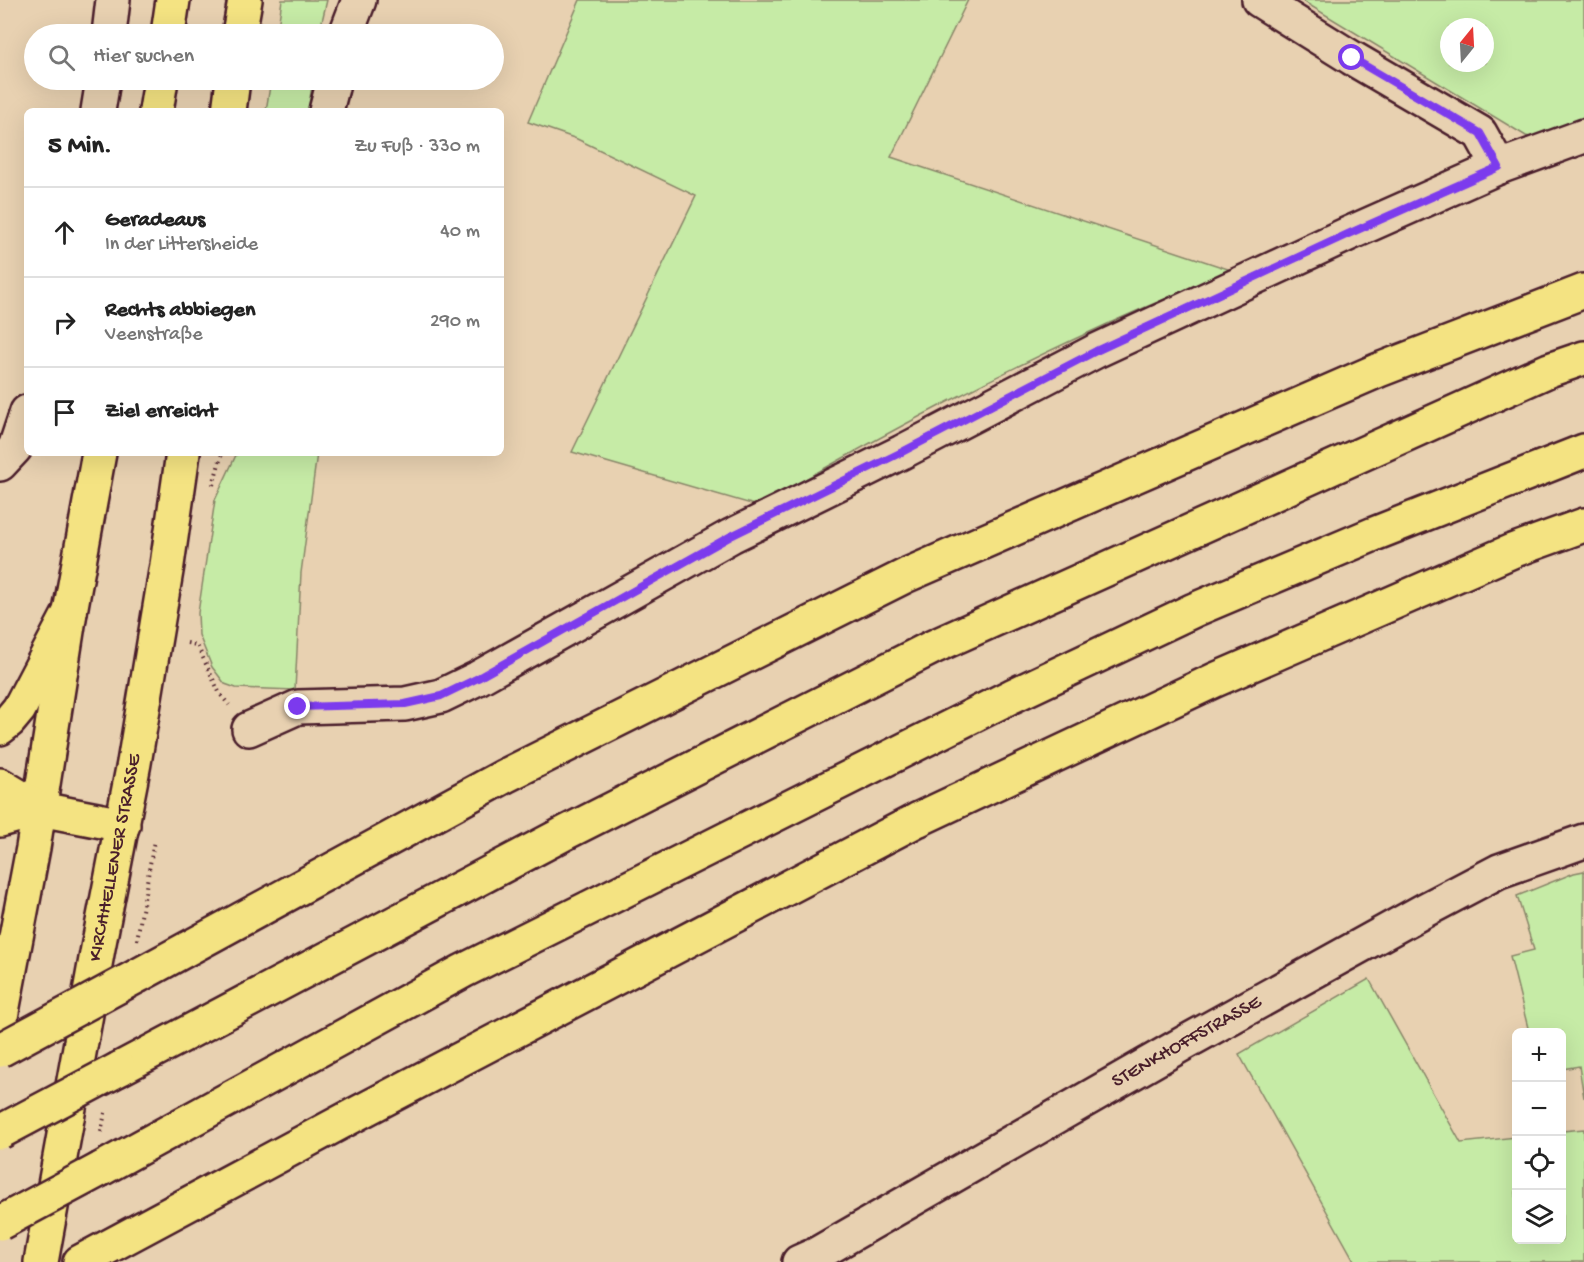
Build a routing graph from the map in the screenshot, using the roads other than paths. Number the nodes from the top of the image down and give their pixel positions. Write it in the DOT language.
graph roads {
  1 [pos="113,0"];
  2 [pos="173,0"];
  3 [pos="245,0"];
  4 [pos="359,0"];
  5 [pos="1259,0"];
  6 [pos="110,24"];
  7 [pos="169,24"];
  8 [pos="241,24"];
  9 [pos="350,24"];
  10 [pos="101,90"];
  11 [pos="159,90"];
  12 [pos="232,90"];
  13 [pos="331,90"];
  14 [pos="98,108"];
  15 [pos="156,108"];
  16 [pos="229,108"];
  17 [pos="327,108"];
  18 [pos="1584,136"];
  19 [pos="1499,167"];
  20 [pos="1584,291"];
  21 [pos="1584,358"];
  22 [pos="24,421"];
  23 [pos="1584,452"];
  24 [pos="98,456"];
  25 [pos="183,456"];
  26 [pos="0,464"];
  27 [pos="1584,525"];
  28 [pos="70,612"];
  29 [pos="0,728"];
  30 [pos="249,729"];
  31 [pos="0,785"];
  32 [pos="40,809"];
  33 [pos="0,820"];
  34 [pos="123,825"];
  35 [pos="1584,841"];
  36 [pos="0,1022"];
  37 [pos="0,1050"];
  38 [pos="0,1132"];
  39 [pos="0,1223"];
  40 [pos="82,1261"];
  41 [pos="41,1262"];
  42 [pos="800,1262"];
  1 -- 6 [label="street"];
  2 -- 7 [label="main road"];
  3 -- 8 [label="main road"];
  4 -- 9 [label="street"];
  5 -- 19 [label="street"];
  10 -- 14 [label="street"];
  11 -- 15 [label="main road"];
  12 -- 16 [label="main road"];
  13 -- 17 [label="street"];
  18 -- 19 [label="street"];
  19 -- 30 [label="street"];
  20 -- 37 [label="main road, bridge"];
  21 -- 38 [label="main road, bridge"];
  22 -- 26 [label="street"];
  23 -- 39 [label="main road, bridge"];
  24 -- 28 [label="main road"];
  25 -- 34 [label="main road, KIRCHHELLENER STRASSE"];
  27 -- 40 [label="main road"];
  28 -- 29 [label="main road"];
  28 -- 32 [label="main road"];
  31 -- 32 [label="main road"];
  32 -- 33 [label="main road"];
  32 -- 34 [label="main road"];
  32 -- 36 [label="main road"];
  34 -- 41 [label="main road, KIRCHHELLENER STRASSE"];
  35 -- 42 [label="street, STENKHOFFSTRASSE"];
}
